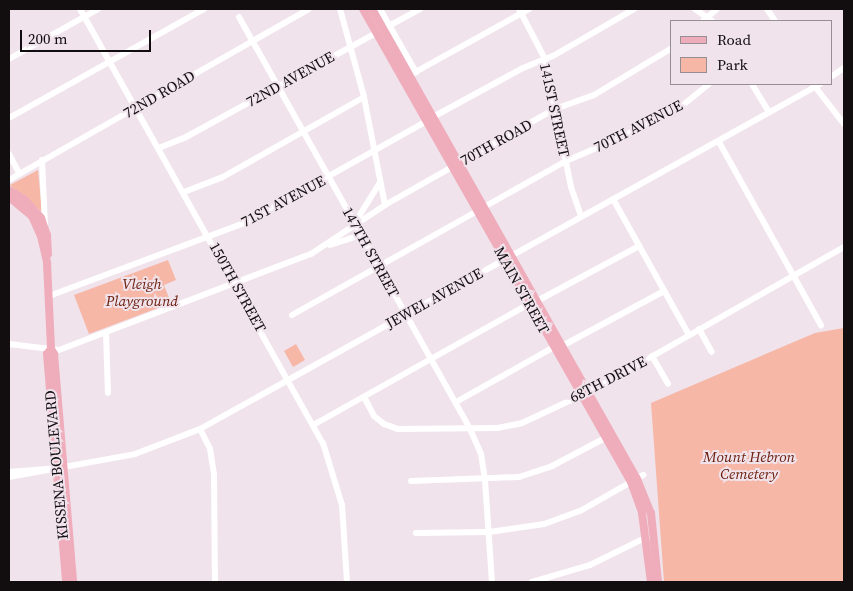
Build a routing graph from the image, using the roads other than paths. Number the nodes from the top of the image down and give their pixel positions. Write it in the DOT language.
graph roads {
  1 [pos="80,9"];
  2 [pos="98,9"];
  3 [pos="204,9"];
  4 [pos="309,9"];
  5 [pos="340,9"];
  6 [pos="363,9"];
  7 [pos="372,9"];
  8 [pos="380,9"];
  9 [pos="420,9"];
  10 [pos="529,9"];
  11 [pos="634,9"];
  12 [pos="695,9"];
  13 [pos="717,9"];
  14 [pos="767,9"];
  15 [pos="521,11"];
  16 [pos="84,16"];
  17 [pos="239,17"];
  18 [pos="708,20"];
  19 [pos="774,20"];
  20 [pos="383,29"];
  21 [pos="252,41"];
  22 [pos="352,45"];
  23 [pos="670,49"];
  24 [pos="9,59"];
  25 [pos="545,59"];
  26 [pos="110,62"];
  27 [pos="844,68"];
  28 [pos="413,74"];
  29 [pos="833,75"];
  30 [pos="708,85"];
  31 [pos="753,85"];
  32 [pos="816,85"];
  33 [pos="278,86"];
  34 [pos="364,97"];
  35 [pos="135,107"];
  36 [pos="556,110"];
  37 [pos="770,112"];
  38 [pos="9,118"];
  39 [pos="430,119"];
  40 [pos="844,124"];
  41 [pos="303,131"];
  42 [pos="719,142"];
  43 [pos="159,148"];
  44 [pos="372,152"];
  45 [pos="9,154"];
  46 [pos="42,160"];
  47 [pos="566,161"];
  48 [pos="456,165"];
  49 [pos="19,173"];
  50 [pos="328,176"];
  51 [pos="9,180"];
  52 [pos="379,184"];
  53 [pos="9,190"];
  54 [pos="184,192"];
  55 [pos="9,197"];
  56 [pos="613,199"];
  57 [pos="385,205"];
  58 [pos="481,209"];
  59 [pos="581,216"];
  60 [pos="355,222"];
  61 [pos="46,229"];
  62 [pos="361,235"];
  63 [pos="208,236"];
  64 [pos="640,246"];
  65 [pos="326,247"];
  66 [pos="844,247"];
  67 [pos="507,256"];
  68 [pos="47,263"];
  69 [pos="380,267"];
  70 [pos="794,276"];
  71 [pos="236,284"];
  72 [pos="664,291"];
  73 [pos="49,296"];
  74 [pos="533,303"];
  75 [pos="406,314"];
  76 [pos="292,315"];
  77 [pos="822,325"];
  78 [pos="698,330"];
  79 [pos="106,334"];
  80 [pos="689,335"];
  81 [pos="9,344"];
  82 [pos="558,346"];
  83 [pos="51,349"];
  84 [pos="712,352"];
  85 [pos="652,356"];
  86 [pos="431,359"];
  87 [pos="289,379"];
  88 [pos="668,384"];
  89 [pos="584,392"];
  90 [pos="108,393"];
  91 [pos="364,397"];
  92 [pos="456,402"];
  93 [pos="315,424"];
  94 [pos="200,429"];
  95 [pos="470,429"];
  96 [pos="605,438"];
  97 [pos="58,469"];
  98 [pos="9,472"];
  99 [pos="9,477"];
  100 [pos="637,478"];
  101 [pos="485,480"];
  102 [pos="411,481"];
  103 [pos="489,532"];
  104 [pos="416,533"];
  105 [pos="651,535"];
  106 [pos="66,582"];
  107 [pos="73,582"];
  108 [pos="216,582"];
  109 [pos="347,582"];
  110 [pos="492,582"];
  111 [pos="532,582"];
  112 [pos="651,582"];
  113 [pos="658,582"];
  1 -- 16 [label="street, 150TH STREET"];
  2 -- 16 [label="street"];
  3 -- 26 [label="street"];
  4 -- 21 [label="street, 72ND ROAD"];
  5 -- 22 [label="street"];
  6 -- 20 [label="main road, MAIN STREET"];
  7 -- 20 [label="main road, MAIN STREET"];
  8 -- 20 [label="street, MAIN STREET"];
  9 -- 20 [label="street, 72ND AVENUE"];
  10 -- 15 [label="street"];
  11 -- 25 [label="street, 71ST AVENUE"];
  12 -- 18 [label="street"];
  13 -- 18 [label="street"];
  14 -- 19 [label="street"];
  15 -- 25 [label="street, 141ST STREET"];
  15 -- 28 [label="street"];
  16 -- 24 [label="street"];
  16 -- 26 [label="street, 150TH STREET"];
  17 -- 21 [label="street, 147TH STREET"];
  20 -- 22 [label="street, 72ND AVENUE"];
  20 -- 28 [label="main road, MAIN STREET"];
  20 -- 39 [label="main road, MAIN STREET"];
  21 -- 33 [label="street, 147TH STREET"];
  21 -- 35 [label="street, 72ND ROAD"];
  22 -- 33 [label="street, 72ND AVENUE"];
  22 -- 34 [label="street"];
  23 -- 36 [label="street, 70TH ROAD"];
  25 -- 36 [label="street, 141ST STREET"];
  25 -- 39 [label="street, 71ST AVENUE"];
  26 -- 35 [label="street, 150TH STREET"];
  26 -- 38 [label="street"];
  27 -- 29 [label="street"];
  28 -- 39 [label="main road, MAIN STREET"];
  30 -- 47 [label="street, 70TH AVENUE"];
  31 -- 37 [label="street"];
  32 -- 37 [label="street, JEWEL AVENUE"];
  32 -- 40 [label="street"];
  33 -- 41 [label="street, 147TH STREET"];
  33 -- 43 [label="street, 72ND AVENUE"];
  34 -- 41 [label="street"];
  34 -- 44 [label="street"];
  35 -- 43 [label="street, 150TH STREET"];
  35 -- 46 [label="street, 72ND ROAD"];
  36 -- 47 [label="street, 141ST STREET"];
  36 -- 48 [label="street, 70TH ROAD"];
  37 -- 42 [label="street, JEWEL AVENUE"];
  39 -- 44 [label="street, 71ST AVENUE"];
  39 -- 48 [label="main road, MAIN STREET"];
  41 -- 50 [label="street, 147TH STREET"];
  41 -- 54 [label="street"];
  42 -- 56 [label="street, JEWEL AVENUE"];
  42 -- 70 [label="street"];
  43 -- 54 [label="street, 150TH STREET"];
  44 -- 50 [label="street, 71ST AVENUE"];
  44 -- 52 [label="street"];
  45 -- 49 [label="street"];
  46 -- 49 [label="street, 72ND ROAD"];
  46 -- 61 [label="street, KISSENA BOULEVARD"];
  47 -- 58 [label="street, 70TH AVENUE"];
  47 -- 59 [label="street, 141ST STREET"];
  48 -- 57 [label="street, 70TH ROAD"];
  48 -- 58 [label="main road, MAIN STREET"];
  49 -- 51 [label="street, 72ND ROAD"];
  50 -- 60 [label="street, 147TH STREET"];
  50 -- 63 [label="street, 71ST AVENUE"];
  52 -- 57 [label="street"];
  52 -- 60 [label="street"];
  53 -- 61 [label="main road"];
  54 -- 63 [label="street, 150TH STREET"];
  55 -- 68 [label="main road, KISSENA BOULEVARD"];
  56 -- 59 [label="street, JEWEL AVENUE"];
  56 -- 64 [label="street"];
  57 -- 60 [label="street, 70TH ROAD"];
  58 -- 67 [label="main road, MAIN STREET"];
  58 -- 69 [label="street, 70TH AVENUE"];
  59 -- 67 [label="street, JEWEL AVENUE"];
  60 -- 62 [label="street, 147TH STREET"];
  60 -- 65 [label="street, 70TH ROAD"];
  61 -- 68 [label="main road, KISSENA BOULEVARD"];
  62 -- 65 [label="street, 70TH ROAD"];
  62 -- 69 [label="street, 147TH STREET"];
  63 -- 71 [label="street, 150TH STREET"];
  63 -- 73 [label="street, 71ST AVENUE"];
  64 -- 72 [label="street"];
  64 -- 74 [label="street"];
  65 -- 71 [label="street, 70TH ROAD"];
  66 -- 70 [label="street, 68TH DRIVE"];
  67 -- 74 [label="main road, MAIN STREET"];
  67 -- 75 [label="street, JEWEL AVENUE"];
  68 -- 73 [label="main road, KISSENA BOULEVARD"];
  69 -- 75 [label="street, 147TH STREET"];
  69 -- 76 [label="street, 70TH AVENUE"];
  70 -- 77 [label="street"];
  70 -- 78 [label="street, 68TH DRIVE"];
  71 -- 79 [label="street, 70TH ROAD"];
  71 -- 87 [label="street, 150TH STREET"];
  72 -- 80 [label="street"];
  72 -- 82 [label="street"];
  73 -- 83 [label="main road, KISSENA BOULEVARD"];
  74 -- 82 [label="main road, MAIN STREET"];
  74 -- 86 [label="street"];
  75 -- 86 [label="street, 147TH STREET"];
  75 -- 87 [label="street, JEWEL AVENUE"];
  78 -- 80 [label="street, 68TH DRIVE"];
  78 -- 84 [label="street"];
  79 -- 83 [label="street, 70TH ROAD"];
  79 -- 90 [label="street"];
  80 -- 85 [label="street, 68TH DRIVE"];
  81 -- 83 [label="street"];
  82 -- 89 [label="main road, MAIN STREET"];
  82 -- 92 [label="street"];
  83 -- 97 [label="main road, KISSENA BOULEVARD"];
  85 -- 88 [label="street"];
  85 -- 89 [label="street, 68TH DRIVE"];
  86 -- 91 [label="street"];
  86 -- 92 [label="street, 147TH STREET"];
  87 -- 93 [label="street, 150TH STREET"];
  87 -- 94 [label="street, JEWEL AVENUE"];
  89 -- 95 [label="street, 68TH DRIVE"];
  89 -- 96 [label="main road, MAIN STREET"];
  89 -- 100 [label="main road, MAIN STREET"];
  91 -- 93 [label="street"];
  91 -- 95 [label="street, 68TH DRIVE"];
  92 -- 95 [label="street, 147TH STREET"];
  93 -- 109 [label="street, 150TH STREET"];
  94 -- 97 [label="street, JEWEL AVENUE"];
  94 -- 108 [label="street"];
  95 -- 101 [label="street, 147TH STREET"];
  96 -- 100 [label="main road, MAIN STREET"];
  96 -- 101 [label="street"];
  97 -- 98 [label="street, JEWEL AVENUE"];
  97 -- 99 [label="street, JEWEL AVENUE"];
  97 -- 106 [label="main road, KISSENA BOULEVARD"];
  97 -- 107 [label="main road, KISSENA BOULEVARD"];
  100 -- 103 [label="street"];
  100 -- 105 [label="main road, MAIN STREET"];
  101 -- 102 [label="street"];
  101 -- 103 [label="street, 147TH STREET"];
  103 -- 104 [label="street"];
  103 -- 110 [label="street, 147TH STREET"];
  105 -- 111 [label="street"];
  105 -- 112 [label="main road, MAIN STREET"];
  105 -- 113 [label="main road, MAIN STREET"];
}
